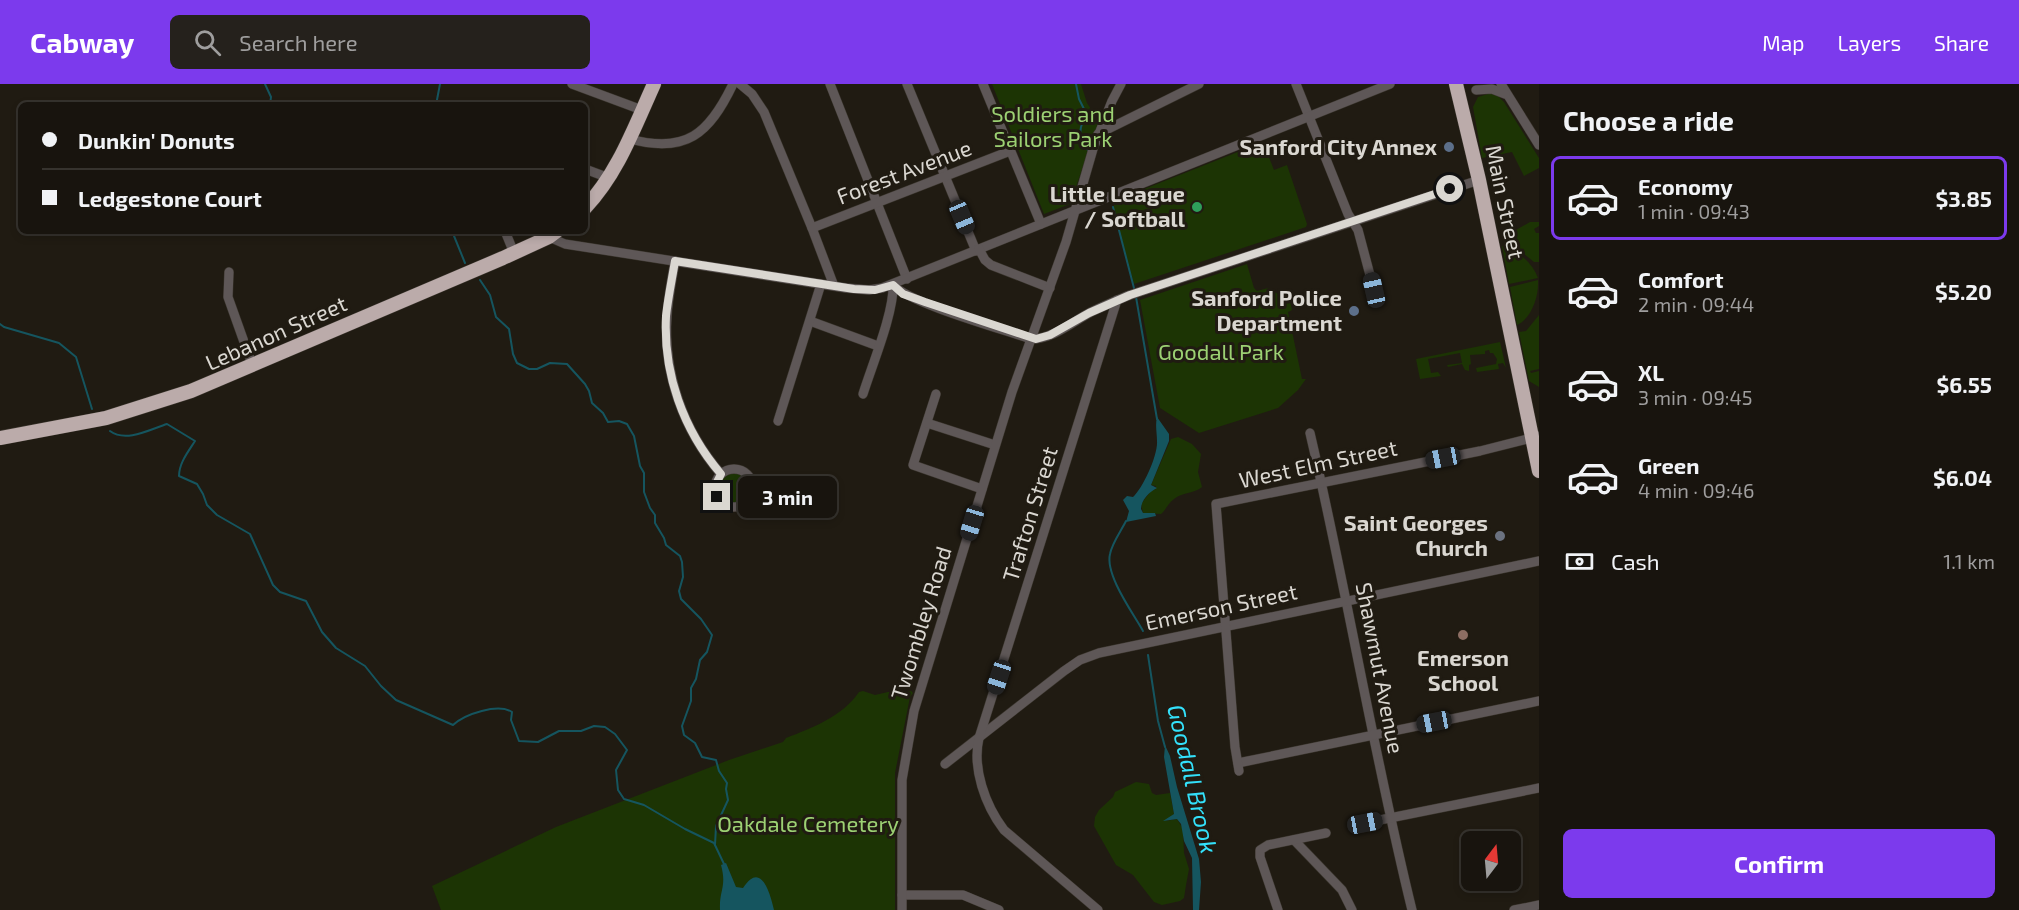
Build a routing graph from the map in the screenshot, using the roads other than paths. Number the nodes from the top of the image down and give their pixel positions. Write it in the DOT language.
graph roads {
  1 [pos="572,84"];
  2 [pos="654,84"];
  3 [pos="733,84"];
  4 [pos="740,84"];
  5 [pos="830,84"];
  6 [pos="906,84"];
  7 [pos="983,84"];
  8 [pos="1121,84"];
  9 [pos="1199,84"];
  10 [pos="1296,84"];
  11 [pos="1390,84"];
  12 [pos="1501,84"];
  13 [pos="1480,87"];
  14 [pos="1460,88"];
  15 [pos="1508,97"];
  16 [pos="642,110"];
  17 [pos="1309,116"];
  18 [pos="1098,134"];
  19 [pos="630,139"];
  20 [pos="1539,145"];
  21 [pos="1010,151"];
  22 [pos="588,170"];
  23 [pos="609,178"];
  24 [pos="945,178"];
  25 [pos="1479,180"];
  26 [pos="588,204"];
  27 [pos="879,204"];
  28 [pos="1074,212"];
  29 [pos="1352,221"];
  30 [pos="1041,224"];
  31 [pos="813,228"];
  32 [pos="506,234"];
  33 [pos="553,234"];
  34 [pos="977,250"];
  35 [pos="514,253"];
  36 [pos="675,261"];
  37 [pos="229,272"];
  38 [pos="907,279"];
  39 [pos="821,284"];
  40 [pos="893,285"];
  41 [pos="834,286"];
  42 [pos="1050,288"];
  43 [pos="1374,290"];
  44 [pos="1117,300"];
  45 [pos="810,321"];
  46 [pos="1031,339"];
  47 [pos="878,346"];
  48 [pos="253,367"];
  49 [pos="936,393"];
  50 [pos="863,394"];
  51 [pos="778,421"];
  52 [pos="927,423"];
  53 [pos="1310,433"];
  54 [pos="0,438"];
  55 [pos="1536,438"];
  56 [pos="995,446"];
  57 [pos="1539,471"];
  58 [pos="721,474"];
  59 [pos="1322,482"];
  60 [pos="982,489"];
  61 [pos="1539,561"];
  62 [pos="1347,601"];
  63 [pos="1226,626"];
  64 [pos="1539,701"];
  65 [pos="1374,734"];
  66 [pos="979,738"];
  67 [pos="945,764"];
  68 [pos="1539,788"];
  69 [pos="1390,819"];
  70 [pos="1360,824"];
  71 [pos="1326,832"];
  72 [pos="1294,840"];
  73 [pos="902,895"];
  74 [pos="975,898"];
  75 [pos="1538,907"];
  76 [pos="902,910"];
  77 [pos="974,910"];
  78 [pos="999,910"];
  79 [pos="1098,910"];
  80 [pos="1278,910"];
  81 [pos="1352,910"];
  82 [pos="1412,910"];
  83 [pos="1514,910"];
  1 -- 16 [label="street"];
  2 -- 16 [label="highway"];
  3 -- 19 [label="street"];
  4 -- 31 [label="street"];
  5 -- 27 [label="street"];
  6 -- 24 [label="street"];
  7 -- 21 [label="street"];
  8 -- 18 [label="street, Twombley Road"];
  9 -- 18 [label="street"];
  10 -- 17 [label="street"];
  11 -- 17 [label="street"];
  12 -- 15 [label="street"];
  13 -- 14 [label="street"];
  13 -- 15 [label="street"];
  14 -- 25 [label="highway, Main Street"];
  15 -- 20 [label="street"];
  16 -- 19 [label="highway"];
  17 -- 28 [label="street"];
  17 -- 29 [label="street"];
  18 -- 28 [label="street, Twombley Road"];
  19 -- 23 [label="highway"];
  21 -- 24 [label="street, Forest Avenue"];
  21 -- 30 [label="street"];
  22 -- 23 [label="street"];
  23 -- 26 [label="highway"];
  24 -- 27 [label="street, Forest Avenue"];
  24 -- 34 [label="street"];
  25 -- 29 [label="street"];
  25 -- 55 [label="highway, Main Street"];
  27 -- 31 [label="street, Forest Avenue"];
  27 -- 38 [label="street"];
  28 -- 30 [label="street"];
  28 -- 42 [label="street, Twombley Road"];
  29 -- 43 [label="street"];
  29 -- 44 [label="street"];
  30 -- 34 [label="street"];
  31 -- 41 [label="street"];
  32 -- 35 [label="street"];
  33 -- 35 [label="highway, Lebanon Street"];
  33 -- 36 [label="street"];
  34 -- 38 [label="street"];
  34 -- 42 [label="street"];
  35 -- 48 [label="highway, Lebanon Street"];
  36 -- 39 [label="street"];
  36 -- 58 [label="street"];
  37 -- 48 [label="street"];
  38 -- 40 [label="street"];
  39 -- 41 [label="street"];
  39 -- 45 [label="street"];
  40 -- 41 [label="street"];
  40 -- 46 [label="street"];
  40 -- 47 [label="street"];
  42 -- 46 [label="street, Twombley Road"];
  44 -- 46 [label="street"];
  44 -- 66 [label="street, Trafton Street"];
  45 -- 47 [label="street"];
  45 -- 51 [label="street"];
  46 -- 56 [label="street, Twombley Road"];
  47 -- 50 [label="street"];
  48 -- 54 [label="highway, Lebanon Street"];
  49 -- 52 [label="street"];
  52 -- 56 [label="street"];
  52 -- 60 [label="street"];
  53 -- 59 [label="street, Shawmut Avenue"];
  55 -- 57 [label="highway, Main Street"];
  55 -- 59 [label="street, West Elm Street"];
  56 -- 60 [label="street, Twombley Road"];
  58 -- 58 [label="street"];
  59 -- 62 [label="street, Shawmut Avenue"];
  59 -- 63 [label="street, West Elm Street"];
  60 -- 73 [label="street, Twombley Road"];
  61 -- 62 [label="street, Emerson Street"];
  62 -- 63 [label="street, Emerson Street"];
  62 -- 65 [label="street, Shawmut Avenue"];
  63 -- 65 [label="street"];
  63 -- 66 [label="street, Emerson Street"];
  64 -- 65 [label="street"];
  65 -- 69 [label="street, Shawmut Avenue"];
  66 -- 67 [label="street, Emerson Street"];
  66 -- 79 [label="street, Trafton Street"];
  68 -- 69 [label="street"];
  69 -- 70 [label="street"];
  69 -- 82 [label="street, Shawmut Avenue"];
  71 -- 72 [label="street"];
  72 -- 80 [label="street"];
  72 -- 81 [label="street"];
  73 -- 74 [label="street"];
  73 -- 76 [label="street, Twombley Road"];
  74 -- 77 [label="street"];
  74 -- 78 [label="street"];
  75 -- 83 [label="street"];
}
